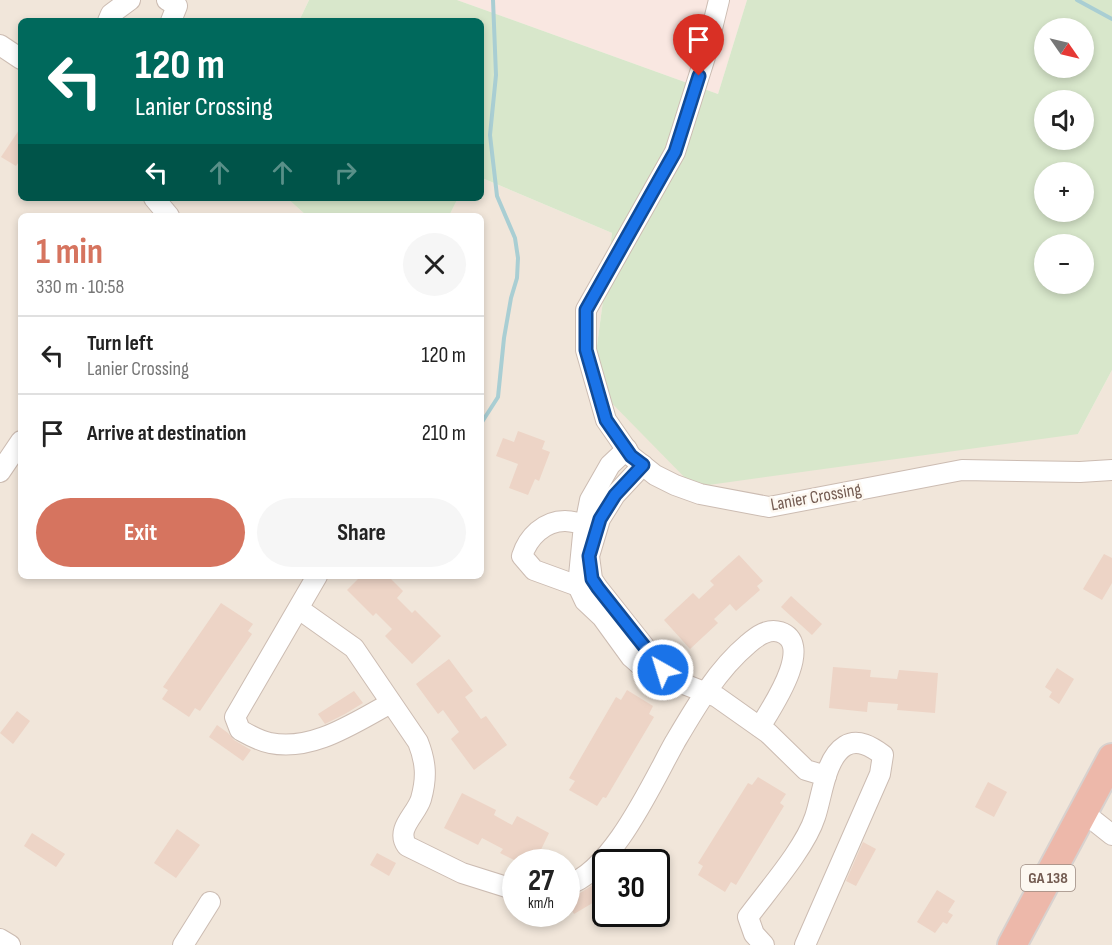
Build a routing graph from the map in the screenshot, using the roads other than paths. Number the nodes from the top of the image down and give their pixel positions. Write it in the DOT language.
graph roads {
  1 [pos="130,0"];
  2 [pos="167,0"];
  3 [pos="719,0"];
  4 [pos="109,18"];
  5 [pos="172,18"];
  6 [pos="0,45"];
  7 [pos="18,57"];
  8 [pos="18,445"];
  9 [pos="627,449"];
  10 [pos="643,465"];
  11 [pos="1112,470"];
  12 [pos="0,472"];
  13 [pos="584,524"];
  14 [pos="315,579"];
  15 [pos="578,586"];
  16 [pos="299,609"];
  17 [pos="676,681"];
  18 [pos="706,693"];
  19 [pos="391,703"];
  20 [pos="760,727"];
  21 [pos="1112,758"];
  22 [pos="826,776"];
  23 [pos="1083,812"];
  24 [pos="1112,836"];
  25 [pos="580,879"];
  26 [pos="502,886"];
  27 [pos="210,902"];
  28 [pos="0,939"];
  29 [pos="10,945"];
  30 [pos="183,945"];
  31 [pos="764,945"];
  32 [pos="805,945"];
  33 [pos="1012,945"];
  1 -- 4 [label="street"];
  2 -- 5 [label="street"];
  3 -- 9 [label="street, Lanier Crossing"];
  6 -- 7 [label="street"];
  8 -- 12 [label="street"];
  9 -- 10 [label="street, Lanier Crossing"];
  9 -- 13 [label="street"];
  10 -- 11 [label="street, Lanier Crossing"];
  10 -- 17 [label="street"];
  13 -- 15 [label="street"];
  13 -- 15 [label="street"];
  14 -- 16 [label="street"];
  15 -- 17 [label="street"];
  16 -- 19 [label="street"];
  16 -- 19 [label="street"];
  17 -- 18 [label="street"];
  18 -- 20 [label="street"];
  18 -- 20 [label="street"];
  18 -- 25 [label="street"];
  19 -- 26 [label="street"];
  20 -- 22 [label="street"];
  21 -- 23 [label="highway, GA 138"];
  22 -- 31 [label="street"];
  22 -- 32 [label="street"];
  23 -- 24 [label="street"];
  23 -- 33 [label="highway, GA 138"];
  27 -- 30 [label="street"];
  28 -- 29 [label="street"];
}
